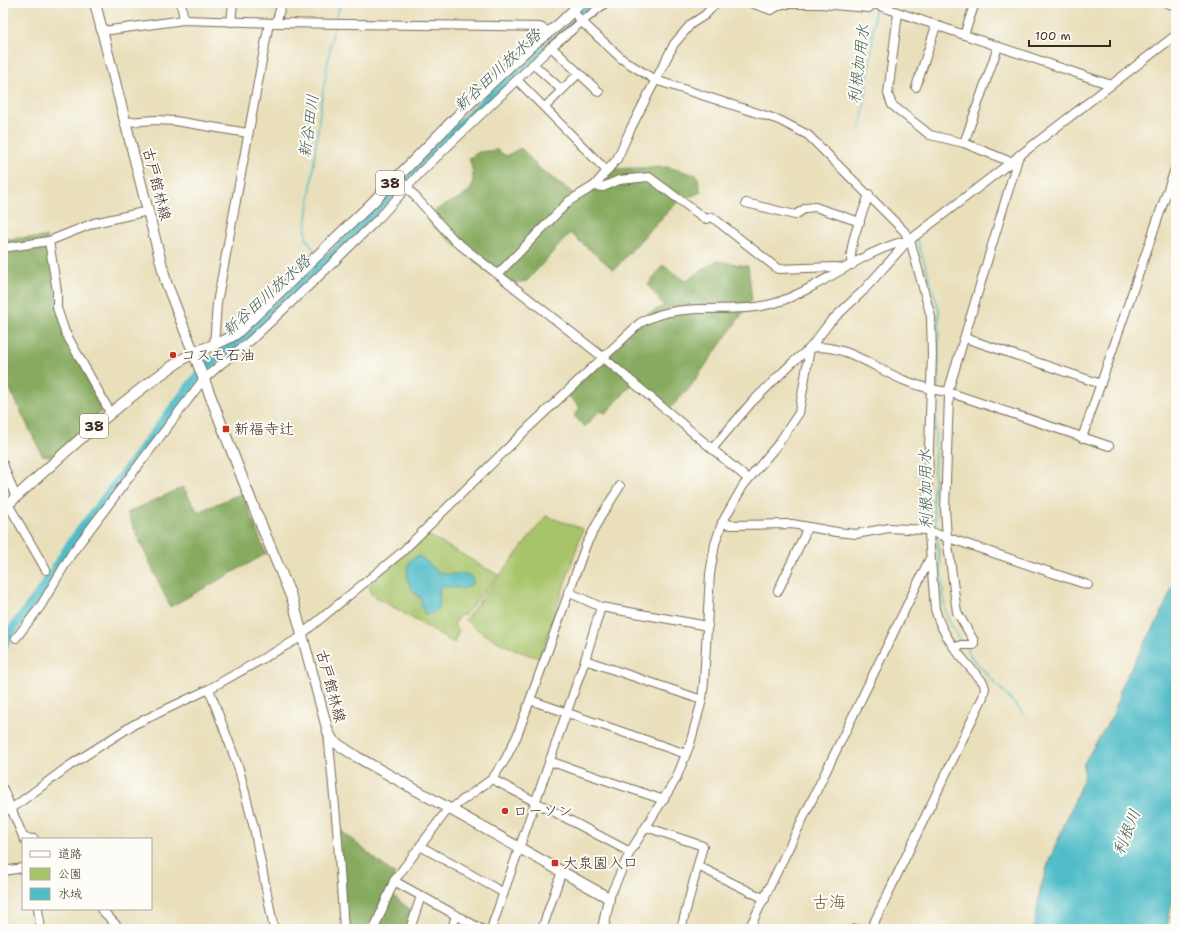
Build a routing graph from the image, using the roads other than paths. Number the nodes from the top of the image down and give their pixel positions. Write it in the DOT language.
graph roads {
  1 [pos="96,3"];
  2 [pos="181,3"];
  3 [pos="233,3"];
  4 [pos="282,3"];
  5 [pos="605,3"];
  6 [pos="716,3"];
  7 [pos="751,3"];
  8 [pos="872,3"];
  9 [pos="975,3"];
  10 [pos="1166,3"];
  11 [pos="1176,6"];
  12 [pos="577,7"];
  13 [pos="898,13"];
  14 [pos="184,20"];
  15 [pos="581,21"];
  16 [pos="232,22"];
  17 [pos="272,23"];
  18 [pos="936,26"];
  19 [pos="102,31"];
  20 [pos="550,32"];
  21 [pos="964,35"];
  22 [pos="1176,35"];
  23 [pos="552,47"];
  24 [pos="998,47"];
  25 [pos="533,64"];
  26 [pos="579,73"];
  27 [pos="517,80"];
  28 [pos="655,80"];
  29 [pos="1111,85"];
  30 [pos="916,87"];
  31 [pos="562,90"];
  32 [pos="599,92"];
  33 [pos="545,107"];
  34 [pos="126,122"];
  35 [pos="248,133"];
  36 [pos="964,143"];
  37 [pos="1019,155"];
  38 [pos="1011,162"];
  39 [pos="1176,166"];
  40 [pos="606,172"];
  41 [pos="399,177"];
  42 [pos="408,186"];
  43 [pos="594,186"];
  44 [pos="869,194"];
  45 [pos="746,203"];
  46 [pos="148,211"];
  47 [pos="860,222"];
  48 [pos="910,240"];
  49 [pos="49,242"];
  50 [pos="3,248"];
  51 [pos="848,267"];
  52 [pos="498,274"];
  53 [pos="965,338"];
  54 [pos="214,346"];
  55 [pos="810,348"];
  56 [pos="194,354"];
  57 [pos="604,358"];
  58 [pos="202,376"];
  59 [pos="1101,384"];
  60 [pos="938,391"];
  61 [pos="110,412"];
  62 [pos="1082,438"];
  63 [pos="1109,446"];
  64 [pos="712,449"];
  65 [pos="3,464"];
  66 [pos="748,479"];
  67 [pos="620,486"];
  68 [pos="9,504"];
  69 [pos="722,523"];
  70 [pos="807,526"];
  71 [pos="929,531"];
  72 [pos="947,537"];
  73 [pos="930,558"];
  74 [pos="46,570"];
  75 [pos="1088,585"];
  76 [pos="778,590"];
  77 [pos="568,592"];
  78 [pos="601,608"];
  79 [pos="708,626"];
  80 [pos="302,635"];
  81 [pos="16,638"];
  82 [pos="955,648"];
  83 [pos="585,660"];
  84 [pos="209,688"];
  85 [pos="530,700"];
  86 [pos="702,700"];
  87 [pos="565,712"];
  88 [pos="328,732"];
  89 [pos="686,754"];
  90 [pos="549,761"];
  91 [pos="492,779"];
  92 [pos="3,789"];
  93 [pos="664,800"];
  94 [pos="536,801"];
  95 [pos="450,809"];
  96 [pos="7,810"];
  97 [pos="646,827"];
  98 [pos="24,838"];
  99 [pos="420,846"];
  100 [pos="520,848"];
  101 [pos="630,852"];
  102 [pos="698,866"];
  103 [pos="22,868"];
  104 [pos="3,871"];
  105 [pos="562,871"];
  106 [pos="394,881"];
  107 [pos="504,893"];
  108 [pos="421,896"];
  109 [pos="609,898"];
  110 [pos="765,899"];
  111 [pos="38,910"];
  112 [pos="102,910"];
  113 [pos="456,915"];
  114 [pos="41,929"];
  115 [pos="120,929"];
  116 [pos="274,929"];
  117 [pos="344,929"];
  118 [pos="374,929"];
  119 [pos="410,929"];
  120 [pos="452,929"];
  121 [pos="481,929"];
  122 [pos="491,929"];
  123 [pos="542,929"];
  124 [pos="603,929"];
  125 [pos="680,929"];
  126 [pos="749,929"];
  127 [pos="855,929"];
  128 [pos="862,929"];
  129 [pos="871,929"];
  1 -- 19 [label="main road, 古戸館林線"];
  2 -- 14 [label="street"];
  3 -- 16 [label="street"];
  4 -- 17 [label="street"];
  5 -- 15 [label="street"];
  6 -- 28 [label="street"];
  7 -- 8 [label="street"];
  8 -- 13 [label="street"];
  9 -- 21 [label="street"];
  10 -- 11 [label="street"];
  12 -- 15 [label="street"];
  12 -- 20 [label="main road, 38"];
  13 -- 18 [label="street"];
  13 -- 36 [label="street"];
  14 -- 16 [label="street"];
  14 -- 19 [label="street"];
  15 -- 23 [label="street"];
  15 -- 28 [label="street"];
  16 -- 17 [label="street"];
  17 -- 20 [label="street"];
  17 -- 35 [label="street"];
  18 -- 21 [label="street"];
  18 -- 30 [label="street"];
  19 -- 34 [label="main road, 古戸館林線"];
  20 -- 41 [label="main road, 38"];
  21 -- 24 [label="street"];
  22 -- 29 [label="street"];
  23 -- 25 [label="street"];
  23 -- 26 [label="street"];
  24 -- 29 [label="street"];
  24 -- 36 [label="street"];
  25 -- 27 [label="street"];
  25 -- 31 [label="street"];
  26 -- 31 [label="street"];
  26 -- 32 [label="street"];
  27 -- 33 [label="street"];
  27 -- 42 [label="street"];
  28 -- 40 [label="street"];
  28 -- 44 [label="street"];
  29 -- 37 [label="street"];
  31 -- 33 [label="street"];
  33 -- 40 [label="street"];
  34 -- 35 [label="street"];
  34 -- 46 [label="main road, 古戸館林線"];
  35 -- 54 [label="street"];
  36 -- 38 [label="street"];
  37 -- 38 [label="street"];
  37 -- 53 [label="street"];
  38 -- 48 [label="street"];
  39 -- 59 [label="street"];
  40 -- 43 [label="street"];
  41 -- 42 [label="street"];
  41 -- 54 [label="main road, 38"];
  42 -- 52 [label="street"];
  42 -- 58 [label="street"];
  43 -- 51 [label="street"];
  43 -- 52 [label="street"];
  44 -- 47 [label="street"];
  44 -- 48 [label="street"];
  45 -- 47 [label="street"];
  46 -- 49 [label="street"];
  46 -- 56 [label="main road, 古戸館林線"];
  47 -- 51 [label="street"];
  48 -- 51 [label="street"];
  48 -- 55 [label="street"];
  48 -- 60 [label="street"];
  49 -- 50 [label="street"];
  49 -- 61 [label="street"];
  51 -- 57 [label="street"];
  52 -- 57 [label="street"];
  53 -- 59 [label="street"];
  53 -- 60 [label="street"];
  54 -- 56 [label="main road, 38"];
  55 -- 60 [label="street"];
  55 -- 64 [label="street"];
  55 -- 66 [label="street"];
  56 -- 58 [label="main road, 古戸館林線"];
  56 -- 61 [label="main road, 38"];
  57 -- 64 [label="street"];
  57 -- 80 [label="street"];
  58 -- 80 [label="main road, 古戸館林線"];
  58 -- 81 [label="street"];
  59 -- 62 [label="street"];
  60 -- 62 [label="street"];
  60 -- 71 [label="street"];
  60 -- 72 [label="street"];
  61 -- 68 [label="main road, 38"];
  62 -- 63 [label="street"];
  64 -- 66 [label="street"];
  65 -- 68 [label="street"];
  66 -- 69 [label="street"];
  67 -- 77 [label="street"];
  68 -- 74 [label="street"];
  69 -- 70 [label="street"];
  69 -- 79 [label="street"];
  70 -- 71 [label="street"];
  70 -- 76 [label="street"];
  71 -- 72 [label="street"];
  71 -- 73 [label="street"];
  72 -- 75 [label="street"];
  72 -- 82 [label="street"];
  73 -- 82 [label="street"];
  73 -- 110 [label="street"];
  77 -- 78 [label="street"];
  77 -- 85 [label="street"];
  78 -- 79 [label="street"];
  78 -- 83 [label="street"];
  79 -- 86 [label="street"];
  80 -- 84 [label="street"];
  80 -- 88 [label="main road, 古戸館林線"];
  82 -- 129 [label="street"];
  83 -- 86 [label="street"];
  83 -- 87 [label="street"];
  84 -- 96 [label="street"];
  84 -- 116 [label="street"];
  85 -- 87 [label="street"];
  85 -- 91 [label="street"];
  86 -- 89 [label="street"];
  87 -- 89 [label="street"];
  87 -- 90 [label="street"];
  88 -- 95 [label="main road, 古戸館林線"];
  88 -- 117 [label="street"];
  89 -- 93 [label="street"];
  90 -- 93 [label="street"];
  90 -- 94 [label="street"];
  91 -- 94 [label="street"];
  91 -- 95 [label="street"];
  92 -- 96 [label="street"];
  93 -- 97 [label="street"];
  94 -- 100 [label="street"];
  94 -- 101 [label="street"];
  95 -- 99 [label="street"];
  95 -- 100 [label="main road, 古戸館林線"];
  96 -- 98 [label="street"];
  97 -- 101 [label="street"];
  97 -- 102 [label="street"];
  99 -- 106 [label="street"];
  99 -- 107 [label="street"];
  100 -- 105 [label="main road, 古戸館林線"];
  100 -- 107 [label="street"];
  101 -- 109 [label="street"];
  102 -- 110 [label="street"];
  102 -- 125 [label="street"];
  103 -- 104 [label="street"];
  105 -- 109 [label="main road, 古戸館林線"];
  105 -- 123 [label="street"];
  106 -- 108 [label="street"];
  106 -- 118 [label="street"];
  107 -- 122 [label="street"];
  108 -- 113 [label="street"];
  108 -- 119 [label="street"];
  109 -- 124 [label="main road"];
  110 -- 126 [label="street"];
  111 -- 114 [label="street"];
  112 -- 115 [label="street"];
  113 -- 120 [label="street"];
  113 -- 121 [label="street"];
  127 -- 128 [label="street"];
}
